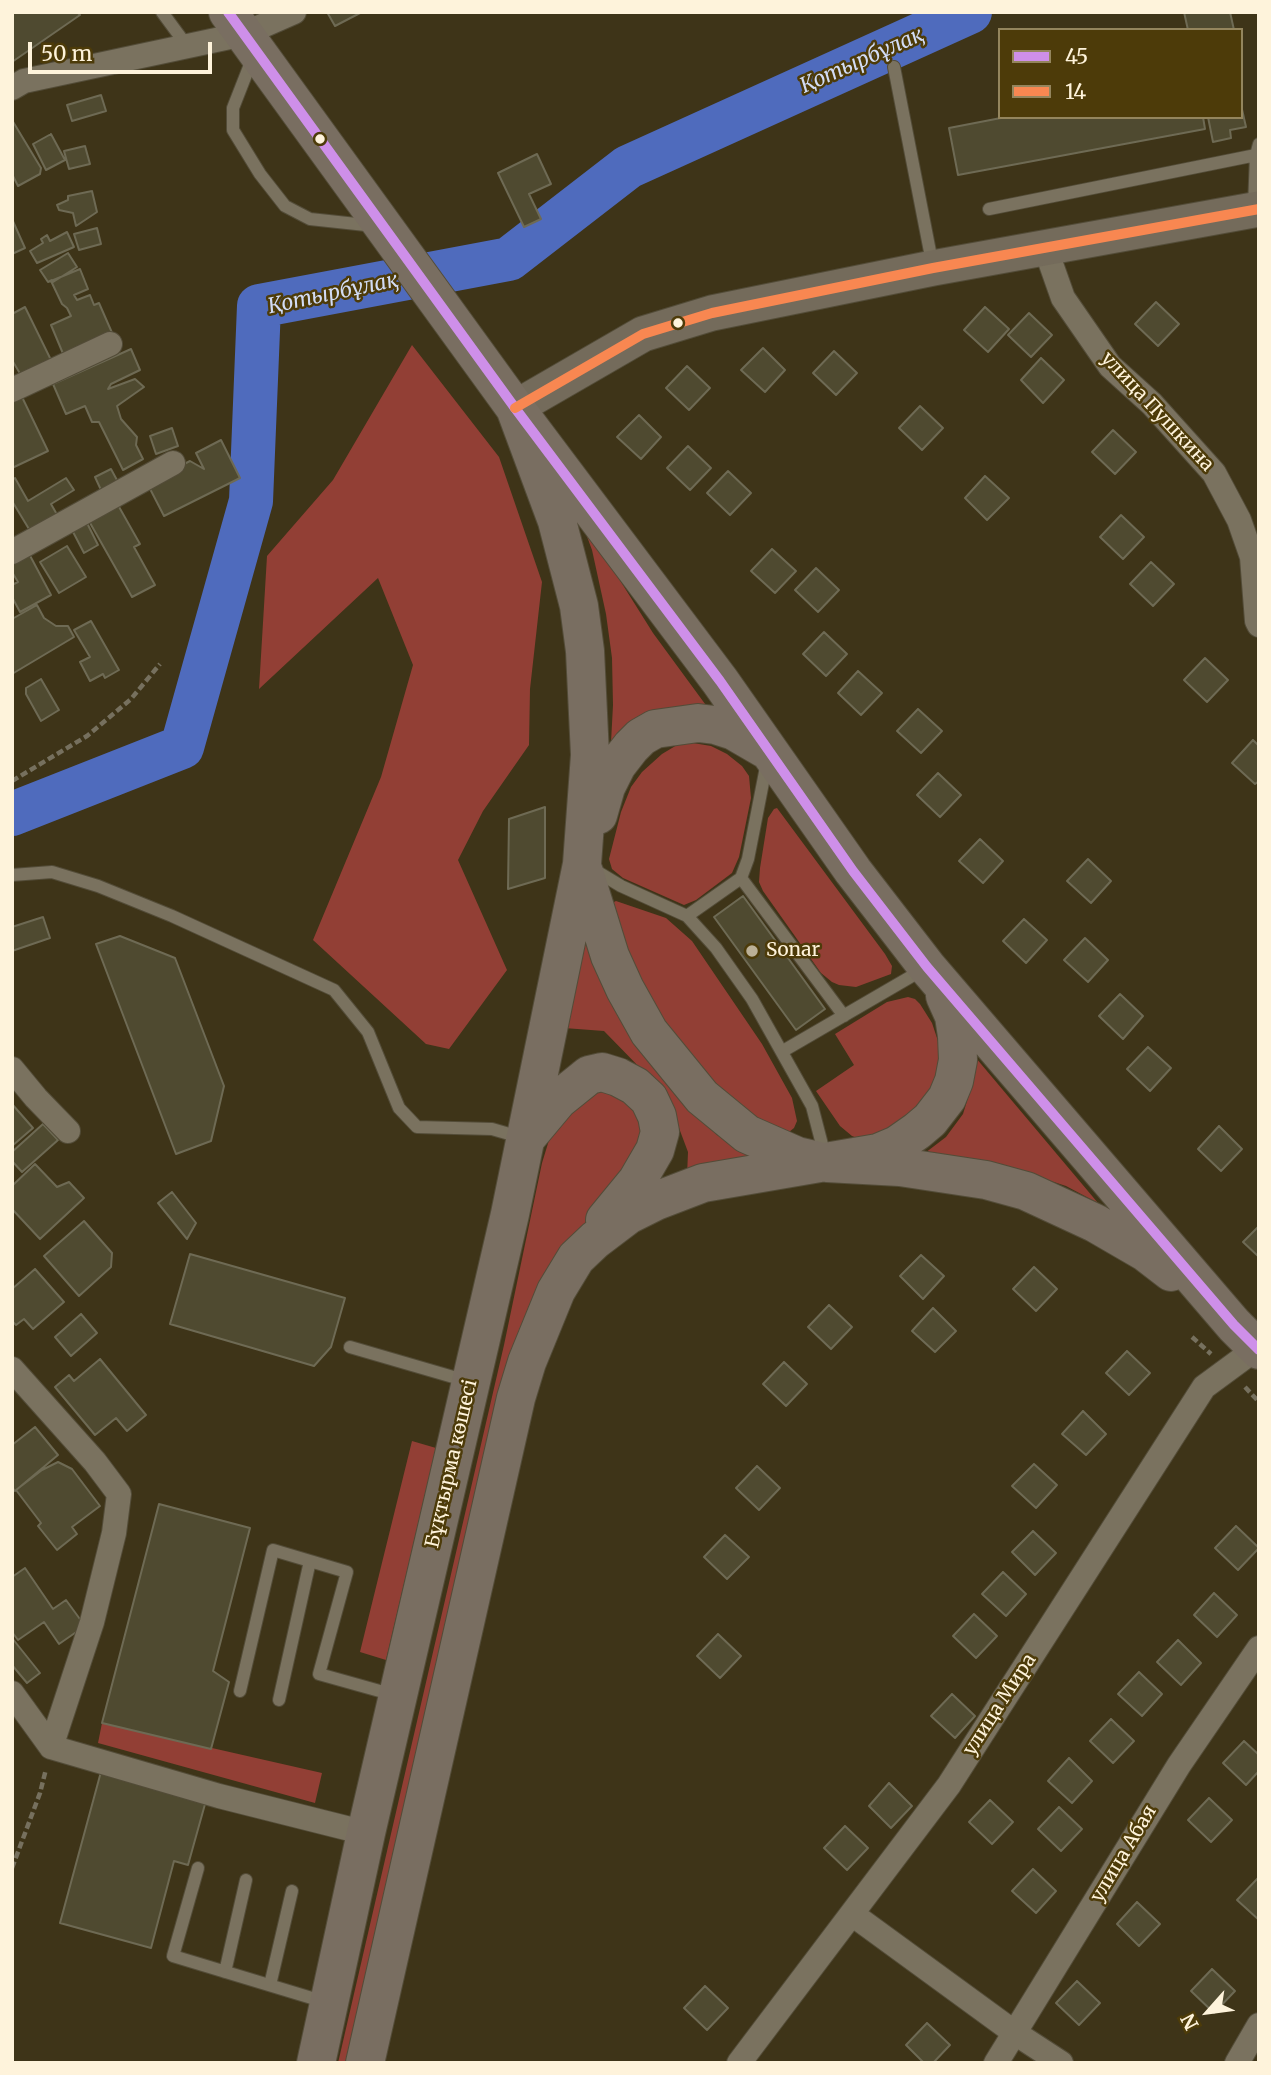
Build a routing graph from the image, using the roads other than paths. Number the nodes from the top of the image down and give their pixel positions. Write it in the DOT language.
graph roads {
  1 [pos="162,12"];
  2 [pos="294,12"];
  3 [pos="243,32"];
  4 [pos="187,46"];
  5 [pos="894,67"];
  6 [pos="12,88"];
  7 [pos="1257,149"];
  8 [pos="989,209"];
  9 [pos="1256,209"];
  10 [pos="384,227"];
  11 [pos="1045,247"];
  12 [pos="933,268"];
  13 [pos="110,344"];
  14 [pos="12,390"];
  15 [pos="515,408"];
  16 [pos="173,463"];
  17 [pos="12,552"];
  18 [pos="1259,625"];
  19 [pos="769,751"];
  20 [pos="582,863"];
  21 [pos="12,874"];
  22 [pos="741,878"];
  23 [pos="688,916"];
  24 [pos="934,976"];
  25 [pos="844,1016"];
  26 [pos="783,1051"];
  27 [pos="12,1069"];
  28 [pos="68,1131"];
  29 [pos="526,1139"];
  30 [pos="827,1163"];
  31 [pos="576,1258"];
  32 [pos="1250,1341"];
  33 [pos="350,1347"];
  34 [pos="12,1369"];
  35 [pos="471,1382"];
  36 [pos="310,1561"];
  37 [pos="1259,1648"];
  38 [pos="240,1691"];
  39 [pos="12,1693"];
  40 [pos="398,1696"];
  41 [pos="279,1700"];
  42 [pos="51,1747"];
  43 [pos="366,1833"];
  44 [pos="198,1868"];
  45 [pos="246,1880"];
  46 [pos="292,1891"];
  47 [pos="852,1914"];
  48 [pos="225,1972"];
  49 [pos="270,1985"];
  50 [pos="329,2003"];
  51 [pos="1259,2025"];
  52 [pos="1015,2033"];
  53 [pos="316,2063"];
  54 [pos="365,2063"];
  55 [pos="739,2063"];
  56 [pos="996,2063"];
  57 [pos="1061,2063"];
  58 [pos="1237,2063"];
  1 -- 4 [label="lane"];
  2 -- 3 [label="street"];
  3 -- 4 [label="street"];
  3 -- 10 [label="main road"];
  3 -- 10 [label="lane"];
  4 -- 6 [label="street"];
  5 -- 12 [label="lane"];
  7 -- 8 [label="lane"];
  7 -- 9 [label="lane"];
  9 -- 11 [label="main road"];
  10 -- 15 [label="main road"];
  11 -- 12 [label="main road"];
  11 -- 18 [label="street, улица Пушкина"];
  12 -- 15 [label="main road"];
  13 -- 14 [label="street"];
  15 -- 19 [label="main road"];
  15 -- 20 [label="main road"];
  16 -- 17 [label="street"];
  19 -- 20 [label="main road"];
  19 -- 22 [label="lane"];
  19 -- 24 [label="main road"];
  20 -- 23 [label="lane"];
  20 -- 29 [label="main road, Бұқтырма көшесі"];
  20 -- 30 [label="main road"];
  21 -- 29 [label="lane"];
  22 -- 23 [label="lane"];
  22 -- 25 [label="lane"];
  23 -- 26 [label="lane"];
  24 -- 25 [label="lane"];
  24 -- 30 [label="main road"];
  24 -- 32 [label="main road"];
  25 -- 26 [label="lane"];
  26 -- 30 [label="lane"];
  27 -- 28 [label="street"];
  29 -- 31 [label="main road"];
  29 -- 35 [label="main road, Бұқтырма көшесі"];
  30 -- 31 [label="main road"];
  30 -- 32 [label="main road"];
  31 -- 54 [label="main road"];
  32 -- 47 [label="street, улица Мира"];
  33 -- 35 [label="lane"];
  34 -- 42 [label="street"];
  35 -- 40 [label="main road, Бұқтырма көшесі"];
  36 -- 38 [label="lane"];
  36 -- 40 [label="lane"];
  36 -- 41 [label="lane"];
  37 -- 52 [label="street, улица Абая"];
  39 -- 42 [label="street"];
  40 -- 43 [label="main road, Бұқтырма көшесі"];
  42 -- 43 [label="street"];
  43 -- 50 [label="main road, Бұқтырма көшесі"];
  44 -- 48 [label="lane"];
  45 -- 48 [label="lane"];
  46 -- 49 [label="lane"];
  47 -- 52 [label="street"];
  47 -- 55 [label="street, улица Мира"];
  48 -- 49 [label="lane"];
  49 -- 50 [label="lane"];
  50 -- 53 [label="main road, Бұқтырма көшесі"];
  51 -- 58 [label="street"];
  52 -- 56 [label="street, улица Абая"];
  52 -- 57 [label="street"];
}
